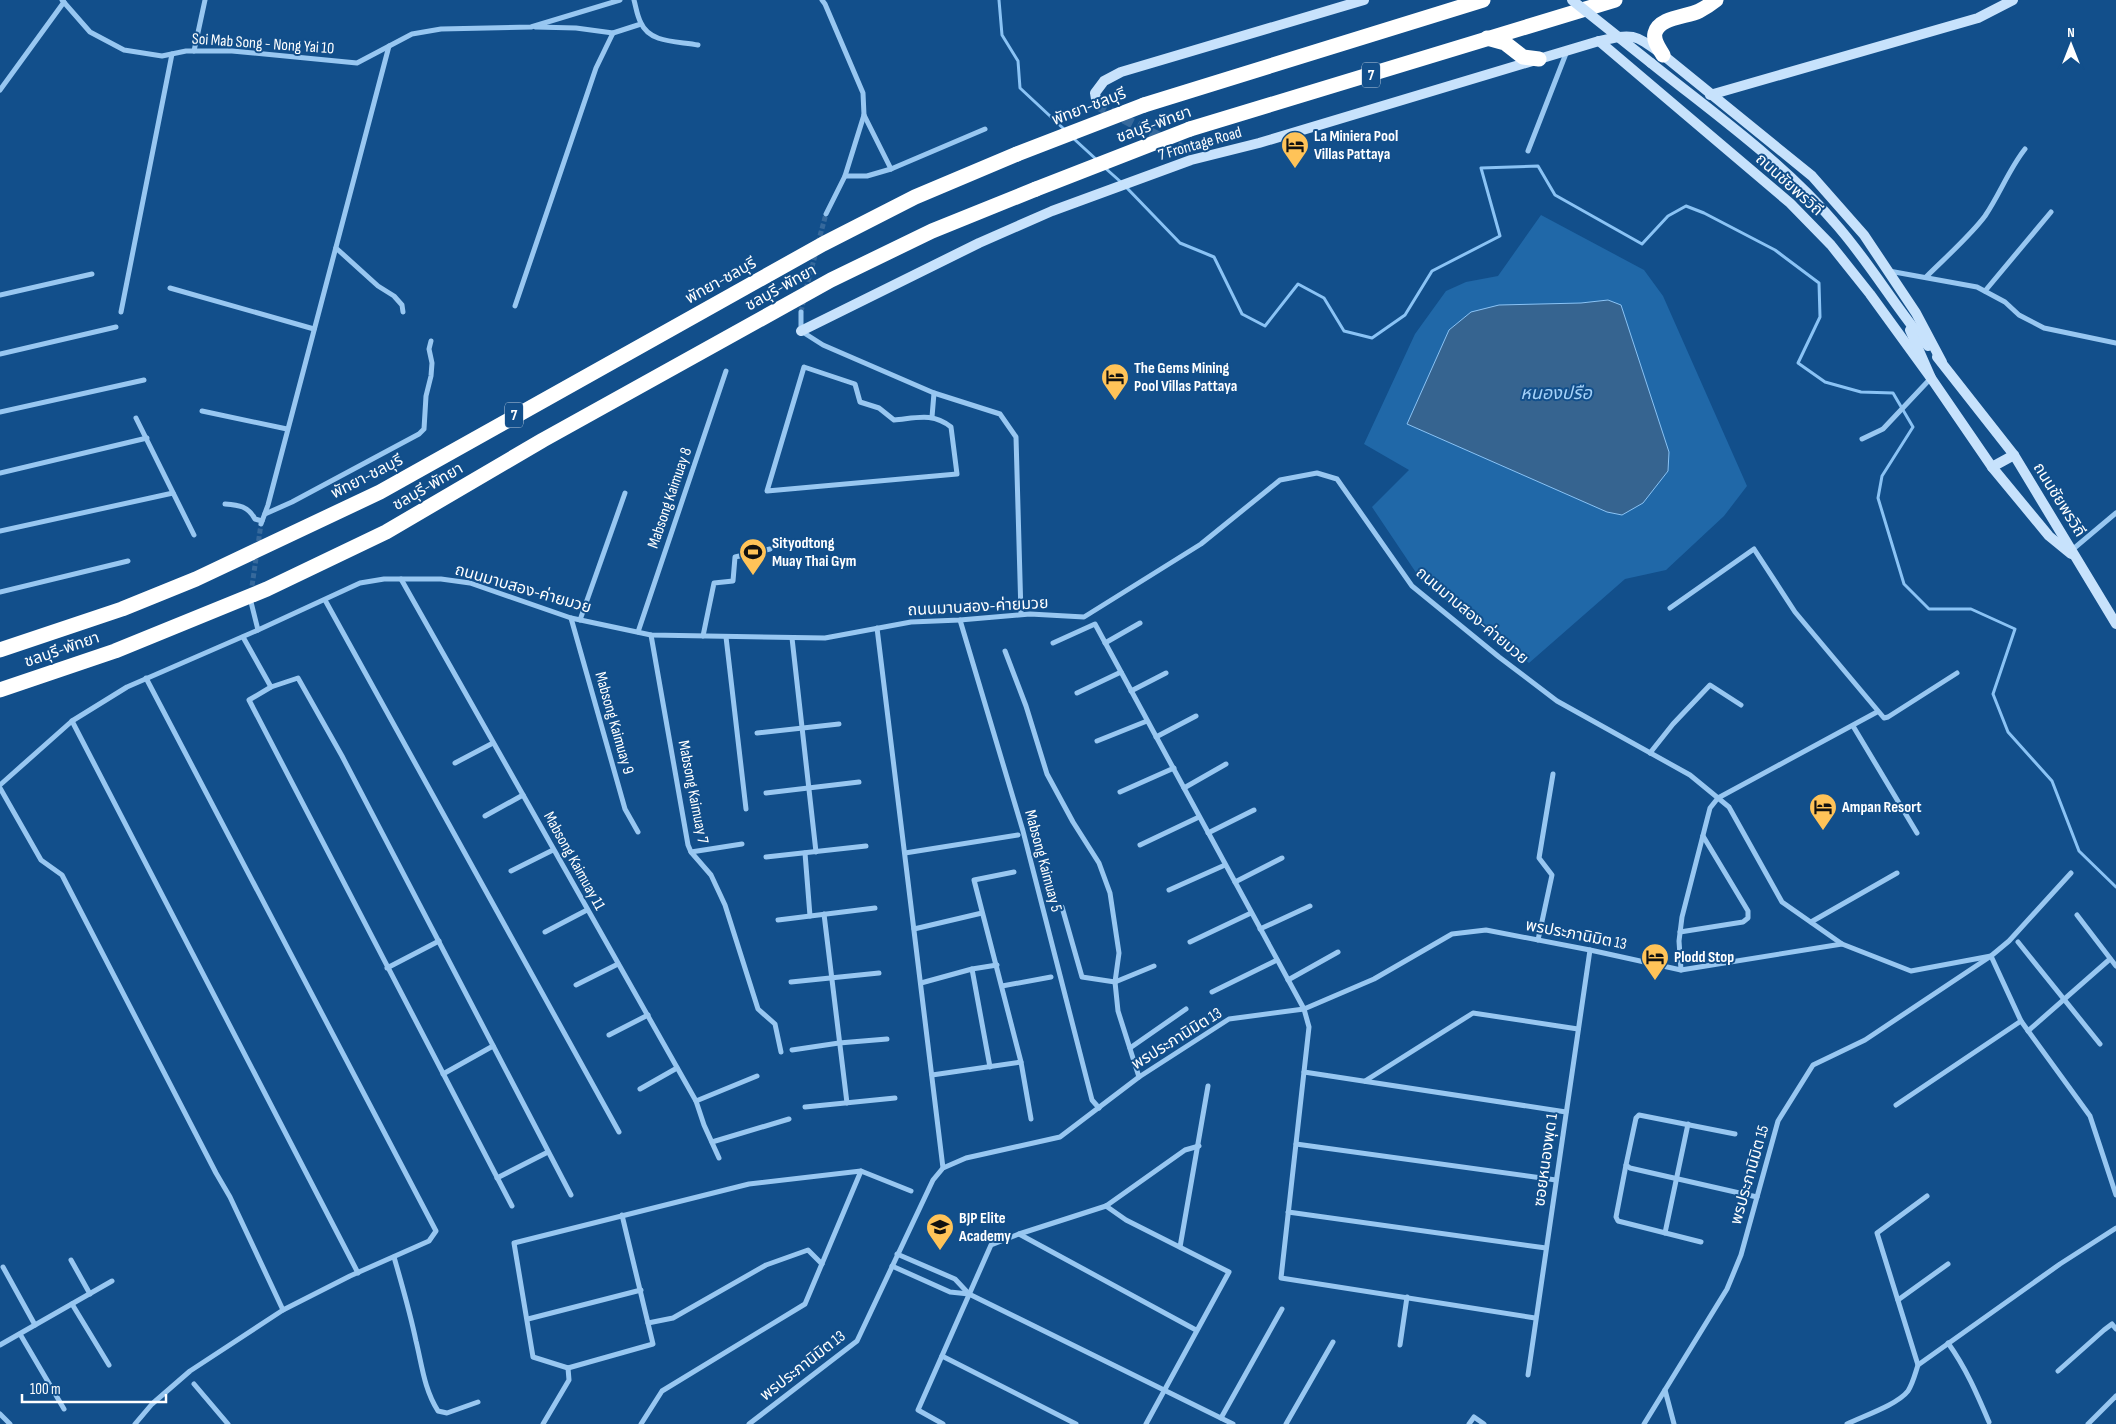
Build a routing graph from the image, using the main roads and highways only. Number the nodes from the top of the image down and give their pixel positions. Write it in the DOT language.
graph roads {
  1 [pos="1364,0"];
  2 [pos="1440,0"];
  3 [pos="1483,0"];
  4 [pos="1572,0"];
  5 [pos="1615,0"];
  6 [pos="1716,0"];
  7 [pos="2013,0"];
  8 [pos="1419,20"];
  9 [pos="1626,35"];
  10 [pos="1487,38"];
  11 [pos="1599,40"];
  12 [pos="1539,59"];
  13 [pos="1657,59"];
  14 [pos="1710,95"];
  15 [pos="1097,105"];
  16 [pos="1906,320"];
  17 [pos="801,331"];
  18 [pos="1942,362"];
  19 [pos="1931,378"];
  20 [pos="2014,456"];
  21 [pos="1992,467"];
  22 [pos="2074,554"];
  23 [pos="2116,624"];
  24 [pos="0,650"];
  25 [pos="0,690"];
  1 -- 15 [label="main road"];
  2 -- 8 [label="highway"];
  3 -- 8 [label="highway, พัทยา-ชลบุรี / 7"];
  4 -- 13 [label="main road, ถนนชัยพรวิถี, bridge"];
  5 -- 10 [label="highway, ชลบุรี-พัทยา / 7"];
  6 -- 13 [label="highway"];
  7 -- 14 [label="main road"];
  8 -- 24 [label="highway, พัทยา-ชลบุรี / 7, bridge"];
  9 -- 11 [label="main road, 7 Frontage Road"];
  9 -- 13 [label="main road, ถนนชัยพรวิถี"];
  10 -- 12 [label="highway"];
  10 -- 25 [label="highway, ชลบุรี-พัทยา / 7, bridge"];
  11 -- 12 [label="main road, 7 Frontage Road"];
  11 -- 19 [label="main road, ถนนชัยพรวิถี"];
  12 -- 17 [label="main road, 7 Frontage Road"];
  13 -- 14 [label="main road, ถนนชัยพรวิถี"];
  13 -- 16 [label="main road, ถนนชัยพรวิถี"];
  14 -- 18 [label="main road, ถนนชัยพรวิถี"];
  16 -- 18 [label="main road, ถนนชัยพรวิถี"];
  16 -- 19 [label="main road, ถนนชัยพรวิถี"];
  18 -- 20 [label="main road, ถนนชัยพรวิถี"];
  19 -- 21 [label="main road, ถนนชัยพรวิถี"];
  20 -- 21 [label="main road"];
  20 -- 22 [label="main road, ถนนชัยพรวิถี"];
  21 -- 22 [label="main road, ถนนชัยพรวิถี"];
  22 -- 23 [label="main road, ถนนชัยพรวิถี"];
}
